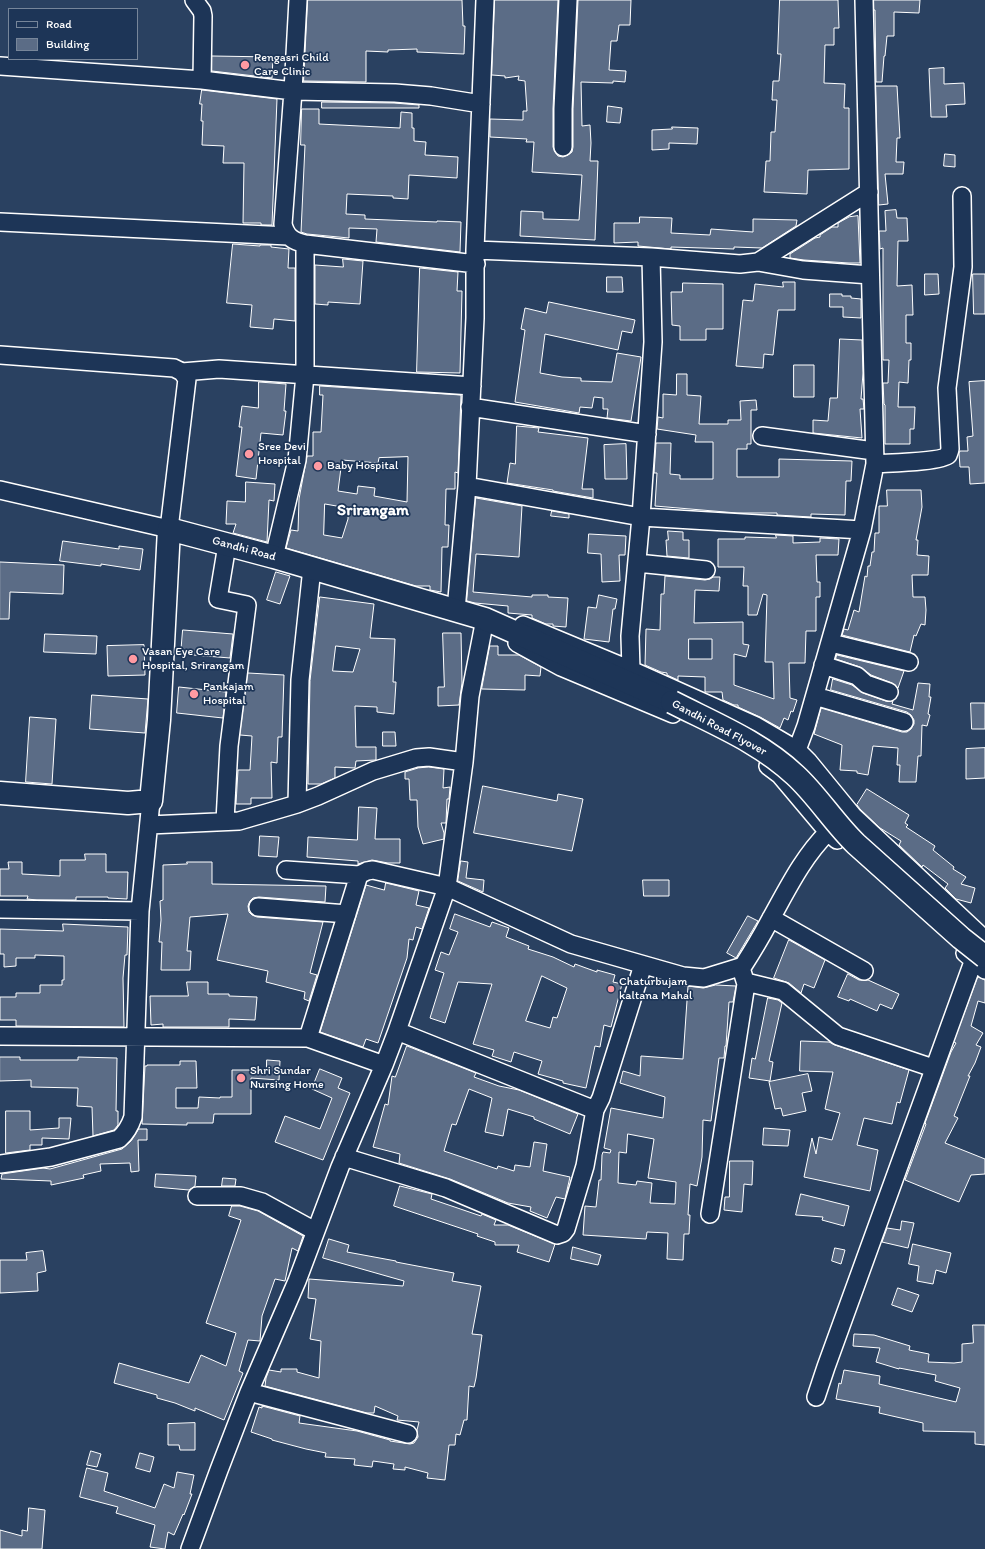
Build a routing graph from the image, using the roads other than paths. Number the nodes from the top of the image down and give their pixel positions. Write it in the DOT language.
graph roads {
  1 [pos="194,0"];
  2 [pos="298,0"];
  3 [pos="485,0"];
  4 [pos="568,0"];
  5 [pos="864,0"];
  6 [pos="0,66"];
  7 [pos="202,80"];
  8 [pos="293,91"];
  9 [pos="481,104"];
  10 [pos="563,147"];
  11 [pos="869,192"];
  12 [pos="962,196"];
  13 [pos="0,222"];
  14 [pos="288,236"];
  15 [pos="305,244"];
  16 [pos="476,257"];
  17 [pos="651,257"];
  18 [pos="758,262"];
  19 [pos="870,275"];
  20 [pos="0,355"];
  21 [pos="182,372"];
  22 [pos="305,375"];
  23 [pos="472,386"];
  24 [pos="470,407"];
  25 [pos="647,434"];
  26 [pos="762,436"];
  27 [pos="874,457"];
  28 [pos="467,486"];
  29 [pos="0,490"];
  30 [pos="641,517"];
  31 [pos="169,529"];
  32 [pos="862,530"];
  33 [pos="227,545"];
  34 [pos="274,557"];
  35 [pos="637,563"];
  36 [pos="312,568"];
  37 [pos="706,570"];
  38 [pos="456,610"];
  39 [pos="485,619"];
  40 [pos="830,643"];
  41 [pos="909,662"];
  42 [pos="823,665"];
  43 [pos="631,670"];
  44 [pos="889,692"];
  45 [pos="815,696"];
  46 [pos="904,722"];
  47 [pos="797,750"];
  48 [pos="465,757"];
  49 [pos="0,793"];
  50 [pos="151,801"];
  51 [pos="297,804"];
  52 [pos="225,821"];
  53 [pos="149,825"];
  54 [pos="828,832"];
  55 [pos="286,870"];
  56 [pos="359,875"];
  57 [pos="447,887"];
  58 [pos="258,907"];
  59 [pos="0,909"];
  60 [pos="140,911"];
  61 [pos="347,914"];
  62 [pos="772,918"];
  63 [pos="981,962"];
  64 [pos="643,965"];
  65 [pos="864,971"];
  66 [pos="744,975"];
  67 [pos="397,1031"];
  68 [pos="0,1036"];
  69 [pos="136,1037"];
  70 [pos="308,1038"];
  71 [pos="384,1065"];
  72 [pos="934,1068"];
  73 [pos="595,1110"];
  74 [pos="342,1162"];
  75 [pos="0,1164"];
  76 [pos="197,1196"];
  77 [pos="710,1214"];
  78 [pos="316,1229"];
  79 [pos="249,1392"];
  80 [pos="816,1397"];
  81 [pos="408,1434"];
  82 [pos="190,1549"];
  1 -- 7 [label="street"];
  2 -- 8 [label="street"];
  3 -- 9 [label="street"];
  4 -- 10 [label="street"];
  5 -- 11 [label="street"];
  6 -- 7 [label="street"];
  7 -- 8 [label="street"];
  8 -- 9 [label="street"];
  8 -- 14 [label="street"];
  9 -- 16 [label="street"];
  11 -- 18 [label="street"];
  11 -- 19 [label="street"];
  12 -- 27 [label="street"];
  13 -- 14 [label="street"];
  14 -- 15 [label="street"];
  15 -- 16 [label="street"];
  15 -- 22 [label="street"];
  16 -- 17 [label="street"];
  16 -- 23 [label="street"];
  17 -- 18 [label="street"];
  17 -- 25 [label="street"];
  18 -- 19 [label="street"];
  19 -- 27 [label="street"];
  20 -- 21 [label="street"];
  21 -- 22 [label="street"];
  21 -- 31 [label="street"];
  22 -- 23 [label="street"];
  22 -- 34 [label="street"];
  23 -- 24 [label="street"];
  24 -- 25 [label="street"];
  24 -- 28 [label="street"];
  25 -- 30 [label="street"];
  26 -- 27 [label="street"];
  27 -- 32 [label="street"];
  28 -- 30 [label="street"];
  28 -- 38 [label="street"];
  29 -- 31 [label="street, Gandhi Road"];
  30 -- 32 [label="street"];
  30 -- 35 [label="street"];
  31 -- 33 [label="main road, Gandhi Road"];
  31 -- 50 [label="main road"];
  32 -- 40 [label="street"];
  33 -- 34 [label="main road, Gandhi Road"];
  33 -- 52 [label="street"];
  34 -- 36 [label="main road, Gandhi Road"];
  35 -- 37 [label="street"];
  35 -- 43 [label="street"];
  36 -- 38 [label="main road, Gandhi Road"];
  36 -- 51 [label="street"];
  38 -- 39 [label="main road, Gandhi Road"];
  39 -- 43 [label="street"];
  39 -- 48 [label="street"];
  39 -- 54 [label="street"];
  39 -- 63 [label="main road, Gandhi Road Flyover, bridge"];
  40 -- 41 [label="street"];
  40 -- 42 [label="street"];
  42 -- 44 [label="street"];
  42 -- 45 [label="street"];
  43 -- 47 [label="street"];
  45 -- 46 [label="street"];
  45 -- 47 [label="street"];
  47 -- 63 [label="street"];
  48 -- 51 [label="street"];
  48 -- 57 [label="street"];
  49 -- 50 [label="main road"];
  50 -- 53 [label="street"];
  51 -- 52 [label="street"];
  52 -- 53 [label="street"];
  53 -- 60 [label="street"];
  54 -- 62 [label="street"];
  54 -- 63 [label="street"];
  55 -- 56 [label="street"];
  56 -- 57 [label="street"];
  56 -- 61 [label="street"];
  57 -- 64 [label="street"];
  57 -- 67 [label="street"];
  58 -- 61 [label="street"];
  59 -- 60 [label="street"];
  60 -- 69 [label="street"];
  61 -- 70 [label="street"];
  62 -- 65 [label="street"];
  62 -- 66 [label="street"];
  63 -- 72 [label="street"];
  64 -- 66 [label="street"];
  64 -- 73 [label="street"];
  66 -- 72 [label="street"];
  66 -- 77 [label="street"];
  67 -- 71 [label="street"];
  67 -- 73 [label="street"];
  68 -- 69 [label="street"];
  69 -- 70 [label="street"];
  69 -- 75 [label="street"];
  70 -- 71 [label="street"];
  71 -- 74 [label="street"];
  72 -- 80 [label="street"];
  73 -- 74 [label="street"];
  74 -- 78 [label="street"];
  76 -- 78 [label="street"];
  78 -- 79 [label="street"];
  79 -- 81 [label="street"];
  79 -- 82 [label="street"];
}
